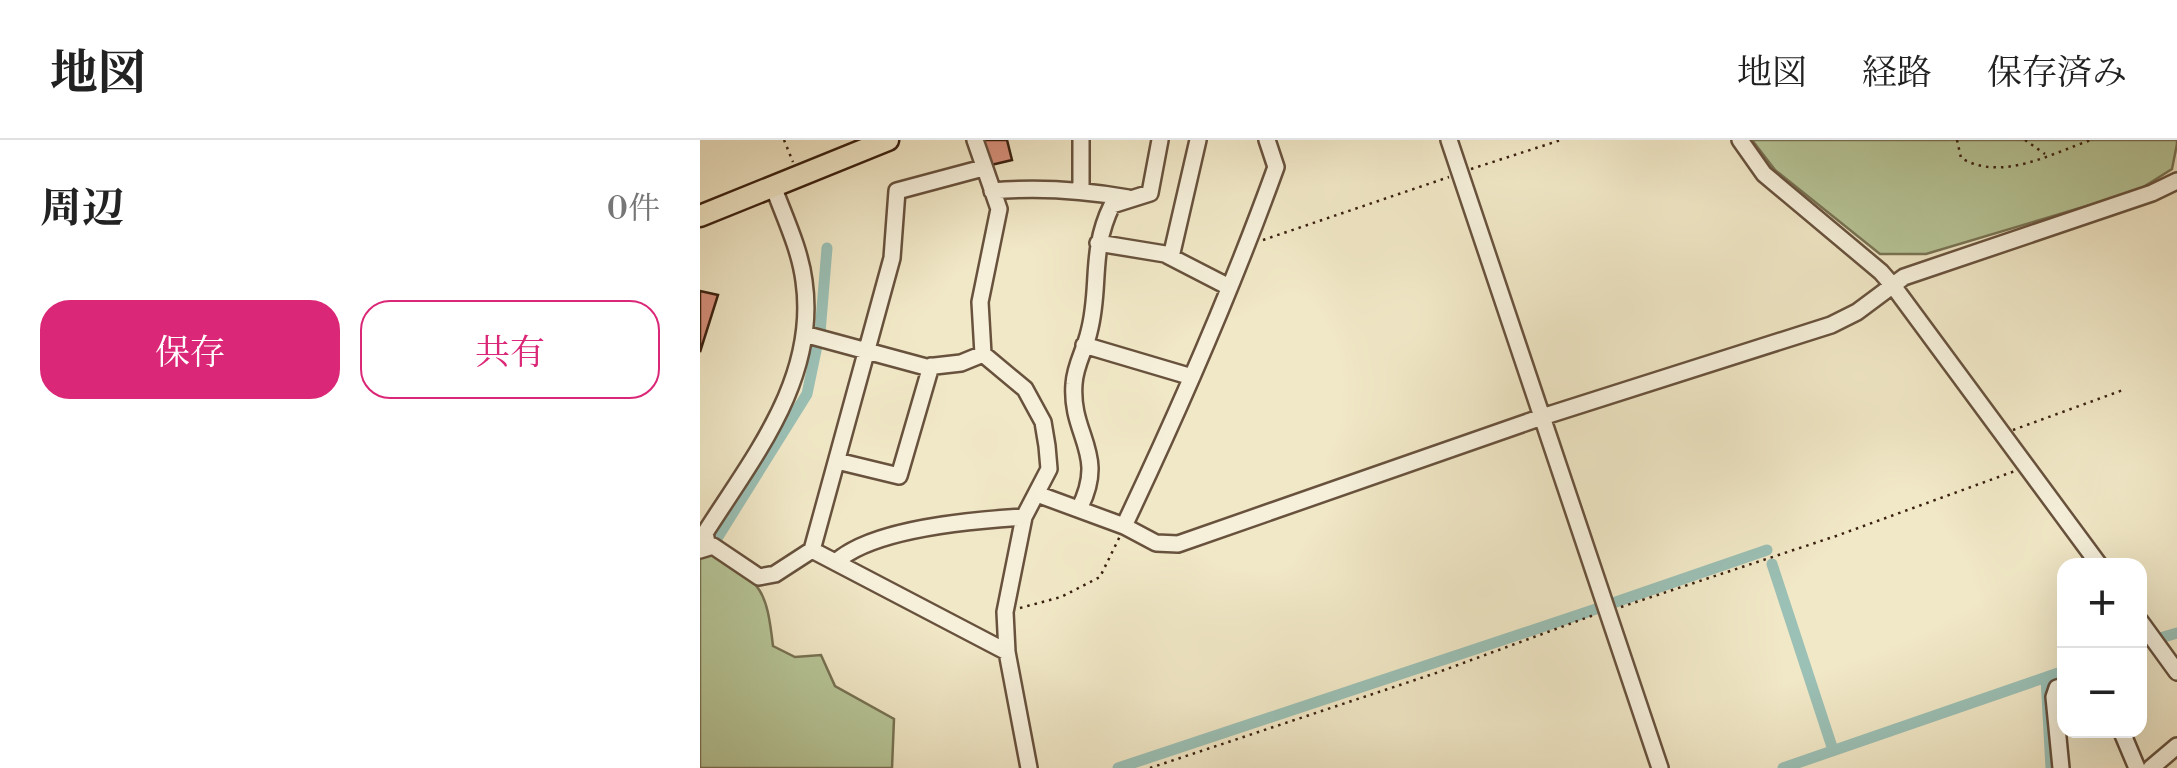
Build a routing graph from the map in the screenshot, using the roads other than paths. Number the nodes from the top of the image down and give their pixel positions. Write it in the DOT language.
graph roads {
  1 [pos="888,140"];
  2 [pos="975,140"];
  3 [pos="1081,140"];
  4 [pos="1160,140"];
  5 [pos="1198,140"];
  6 [pos="1267,140"];
  7 [pos="1449,140"];
  8 [pos="1740,140"];
  9 [pos="984,168"];
  10 [pos="2177,181"];
  11 [pos="772,186"];
  12 [pos="992,192"];
  13 [pos="1081,192"];
  14 [pos="1132,199"];
  15 [pos="700,216"];
  16 [pos="1098,243"];
  17 [pos="1170,256"];
  18 [pos="1229,287"];
  19 [pos="1894,288"];
  20 [pos="804,334"];
  21 [pos="1084,345"];
  22 [pos="866,352"];
  23 [pos="983,354"];
  24 [pos="931,366"];
  25 [pos="1192,376"];
  26 [pos="1542,417"];
  27 [pos="837,461"];
  28 [pos="1037,494"];
  29 [pos="1079,509"];
  30 [pos="1024,518"];
  31 [pos="1124,526"];
  32 [pos="704,549"];
  33 [pos="812,550"];
  34 [pos="2094,558"];
  35 [pos="836,562"];
  36 [pos="2147,631"];
  37 [pos="1006,652"];
  38 [pos="2177,672"];
  39 [pos="2057,688"];
  40 [pos="2057,727"];
  41 [pos="2058,738"];
  42 [pos="2125,738"];
  43 [pos="2177,746"];
  44 [pos="1029,768"];
  45 [pos="1660,768"];
  46 [pos="2061,768"];
  47 [pos="2138,768"];
  48 [pos="2151,768"];
  1 -- 11 [label="main road"];
  2 -- 9 [label="street"];
  3 -- 13 [label="street"];
  4 -- 14 [label="street"];
  5 -- 17 [label="street"];
  6 -- 18 [label="street"];
  7 -- 26 [label="street"];
  8 -- 19 [label="street"];
  9 -- 12 [label="street"];
  9 -- 22 [label="street"];
  10 -- 19 [label="street"];
  11 -- 15 [label="main road"];
  11 -- 20 [label="street"];
  12 -- 13 [label="street"];
  12 -- 23 [label="street"];
  13 -- 14 [label="street"];
  14 -- 16 [label="street"];
  16 -- 17 [label="street"];
  16 -- 21 [label="street"];
  17 -- 18 [label="street"];
  18 -- 25 [label="street"];
  19 -- 26 [label="street"];
  19 -- 34 [label="street"];
  20 -- 22 [label="street"];
  20 -- 32 [label="street"];
  21 -- 25 [label="street"];
  21 -- 29 [label="street"];
  22 -- 24 [label="street"];
  22 -- 27 [label="street"];
  23 -- 24 [label="street"];
  23 -- 28 [label="street"];
  24 -- 27 [label="street"];
  25 -- 31 [label="street"];
  26 -- 31 [label="street"];
  26 -- 45 [label="street"];
  27 -- 33 [label="street"];
  28 -- 29 [label="street"];
  28 -- 30 [label="street"];
  29 -- 31 [label="street"];
  30 -- 35 [label="street"];
  30 -- 37 [label="street"];
  32 -- 33 [label="street"];
  33 -- 35 [label="street"];
  35 -- 37 [label="street"];
  36 -- 38 [label="street"];
  37 -- 44 [label="street"];
  39 -- 40 [label="street"];
  41 -- 46 [label="street"];
  42 -- 47 [label="street"];
  43 -- 48 [label="street"];
}
